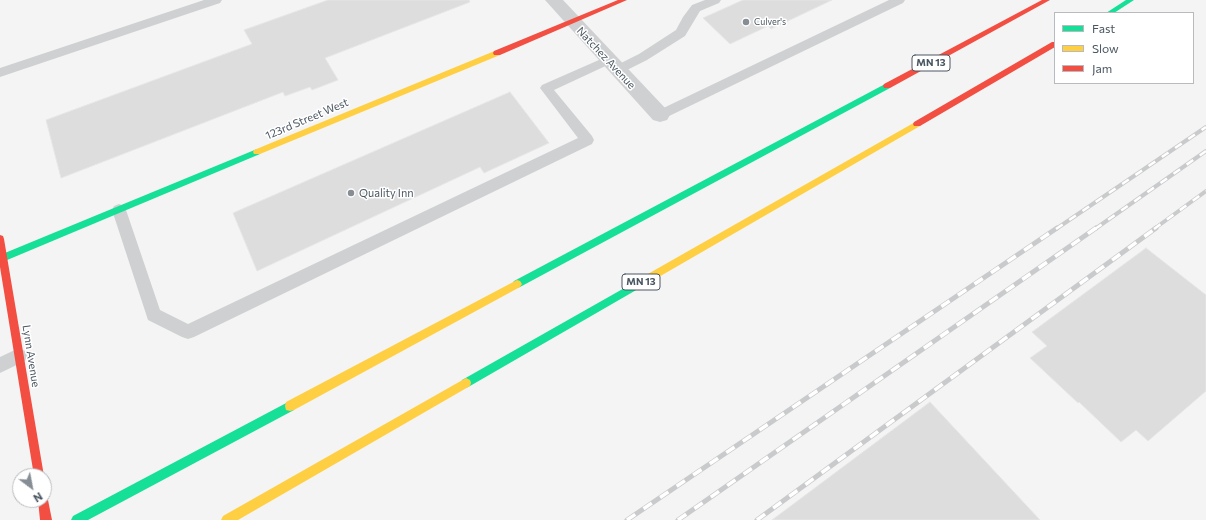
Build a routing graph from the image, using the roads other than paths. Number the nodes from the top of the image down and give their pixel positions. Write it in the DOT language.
graph roads {
  1 [pos="216,0"];
  2 [pos="552,0"];
  3 [pos="624,0"];
  4 [pos="715,0"];
  5 [pos="898,0"];
  6 [pos="1047,0"];
  7 [pos="1132,0"];
  8 [pos="1111,12"];
  9 [pos="572,22"];
  10 [pos="1054,45"];
  11 [pos="613,65"];
  12 [pos="0,74"];
  13 [pos="660,115"];
  14 [pos="119,210"];
  15 [pos="0,239"];
  16 [pos="2,259"];
  17 [pos="19,356"];
  18 [pos="0,365"];
  19 [pos="38,468"];
  20 [pos="44,508"];
  21 [pos="46,520"];
  22 [pos="78,520"];
  23 [pos="227,520"];
  1 -- 12 [label="lane"];
  2 -- 9 [label="street, Natchez Avenue"];
  3 -- 9 [label="main road, 123rd Street West"];
  4 -- 11 [label="lane"];
  5 -- 13 [label="lane"];
  6 -- 22 [label="main road, MN 13"];
  7 -- 8 [label="main road"];
  9 -- 11 [label="street, Natchez Avenue"];
  9 -- 14 [label="main road, 123rd Street West"];
  10 -- 23 [label="main road, MN 13"];
  11 -- 13 [label="street, Natchez Avenue"];
  11 -- 14 [label="lane"];
  14 -- 16 [label="main road, 123rd Street West"];
  15 -- 16 [label="main road, Lynn Avenue"];
  16 -- 17 [label="main road, Lynn Avenue"];
  17 -- 18 [label="lane"];
  17 -- 19 [label="main road, Lynn Avenue"];
  20 -- 21 [label="main road"];
}
